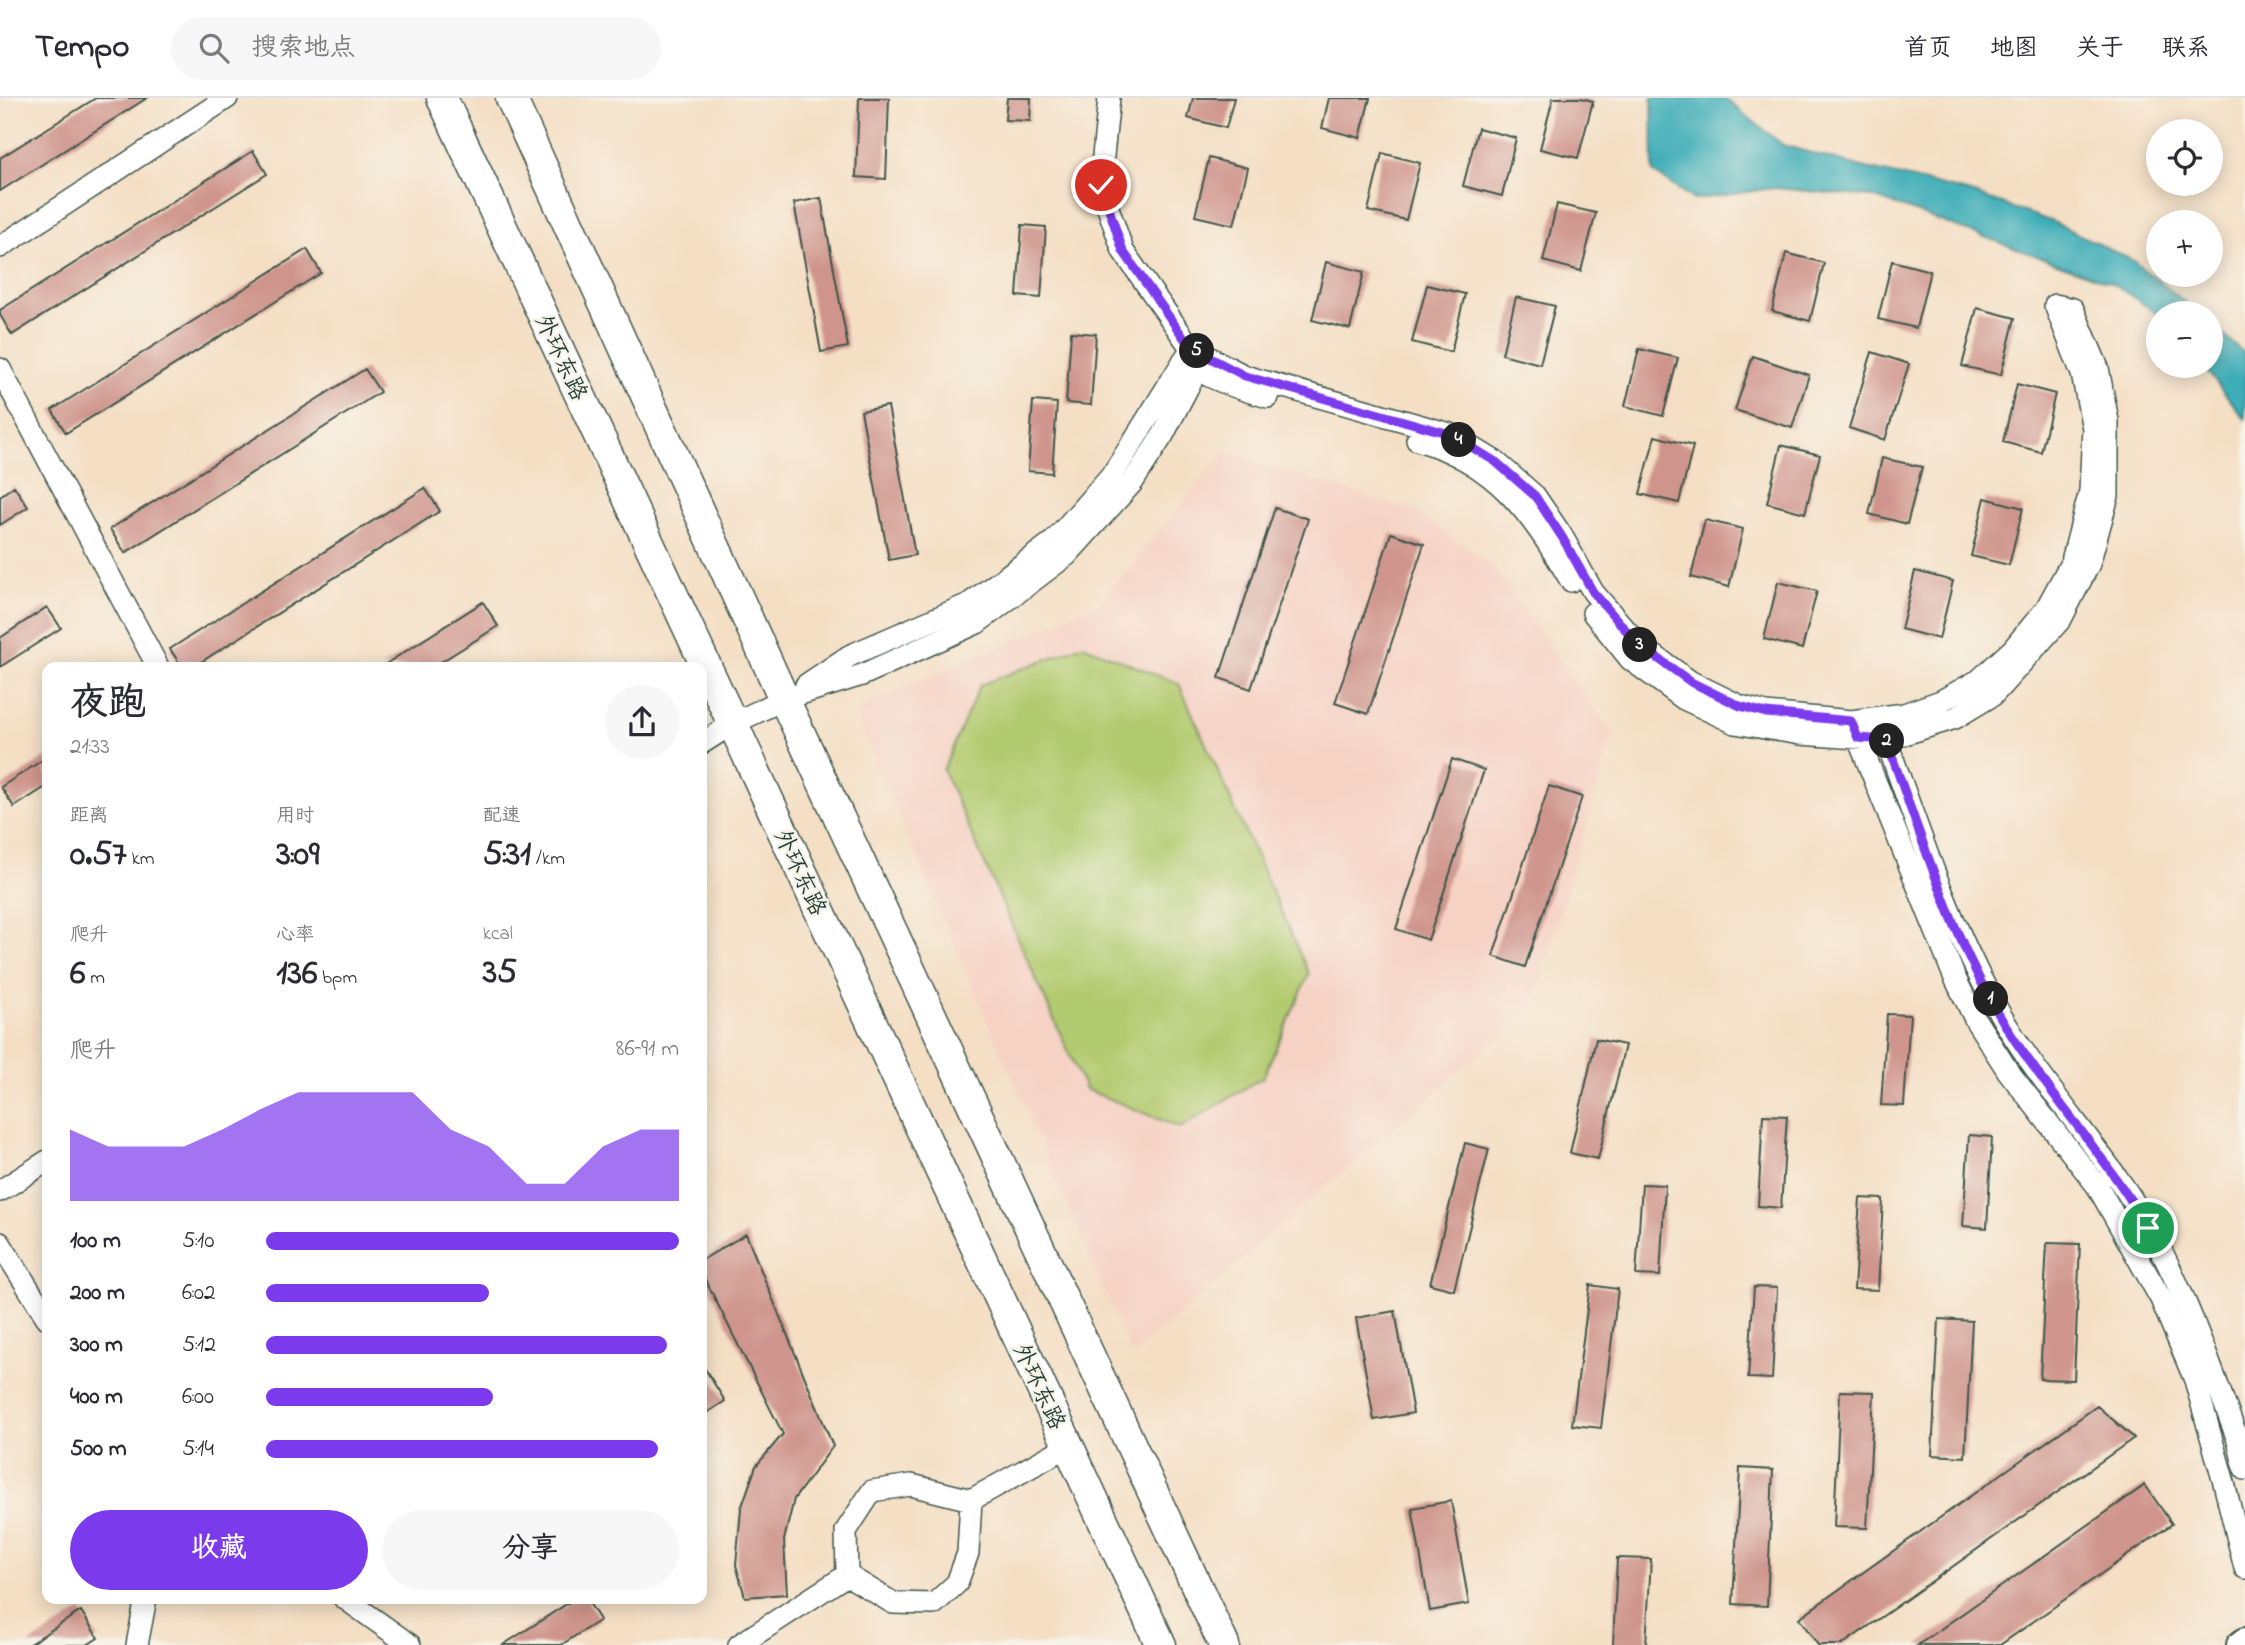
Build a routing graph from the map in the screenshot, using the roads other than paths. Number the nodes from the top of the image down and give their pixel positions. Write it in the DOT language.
graph roads {
  1 [pos="227,98"];
  2 [pos="442,98"];
  3 [pos="511,98"];
  4 [pos="1109,98"];
  5 [pos="0,247"];
  6 [pos="1194,359"];
  7 [pos="0,369"];
  8 [pos="155,662"];
  9 [pos="703,662"];
  10 [pos="707,670"];
  11 [pos="784,699"];
  12 [pos="1879,719"];
  13 [pos="732,724"];
  14 [pos="1854,730"];
  15 [pos="707,740"];
  16 [pos="1886,740"];
  17 [pos="42,1164"];
  18 [pos="0,1191"];
  19 [pos="0,1243"];
  20 [pos="42,1310"];
  21 [pos="1068,1446"];
  22 [pos="2245,1469"];
  23 [pos="971,1500"];
  24 [pos="2245,1568"];
  25 [pos="847,1575"];
  26 [pos="145,1604"];
  27 [pos="352,1604"];
  28 [pos="2245,1641"];
  29 [pos="138,1645"];
  30 [pos="410,1645"];
  31 [pos="739,1645"];
  32 [pos="1161,1645"];
  33 [pos="1224,1645"];
  34 [pos="2240,1645"];
  1 -- 5 [label="street"];
  2 -- 9 [label="highway, 外环东路"];
  3 -- 11 [label="highway"];
  4 -- 6 [label="street"];
  6 -- 11 [label="street"];
  6 -- 14 [label="street"];
  7 -- 8 [label="street"];
  10 -- 13 [label="highway, 外环东路"];
  11 -- 13 [label="street"];
  11 -- 33 [label="highway"];
  12 -- 14 [label="street"];
  12 -- 16 [label="street"];
  12 -- 16 [label="street"];
  13 -- 15 [label="street"];
  13 -- 21 [label="highway, 外环东路"];
  14 -- 16 [label="street"];
  14 -- 24 [label="street"];
  16 -- 22 [label="street"];
  17 -- 18 [label="street"];
  19 -- 20 [label="street"];
  21 -- 23 [label="street"];
  21 -- 32 [label="highway, 外环东路"];
  23 -- 25 [label="street"];
  23 -- 25 [label="street"];
  25 -- 31 [label="street"];
  26 -- 29 [label="street"];
  27 -- 30 [label="street"];
  28 -- 34 [label="main road"];
}
